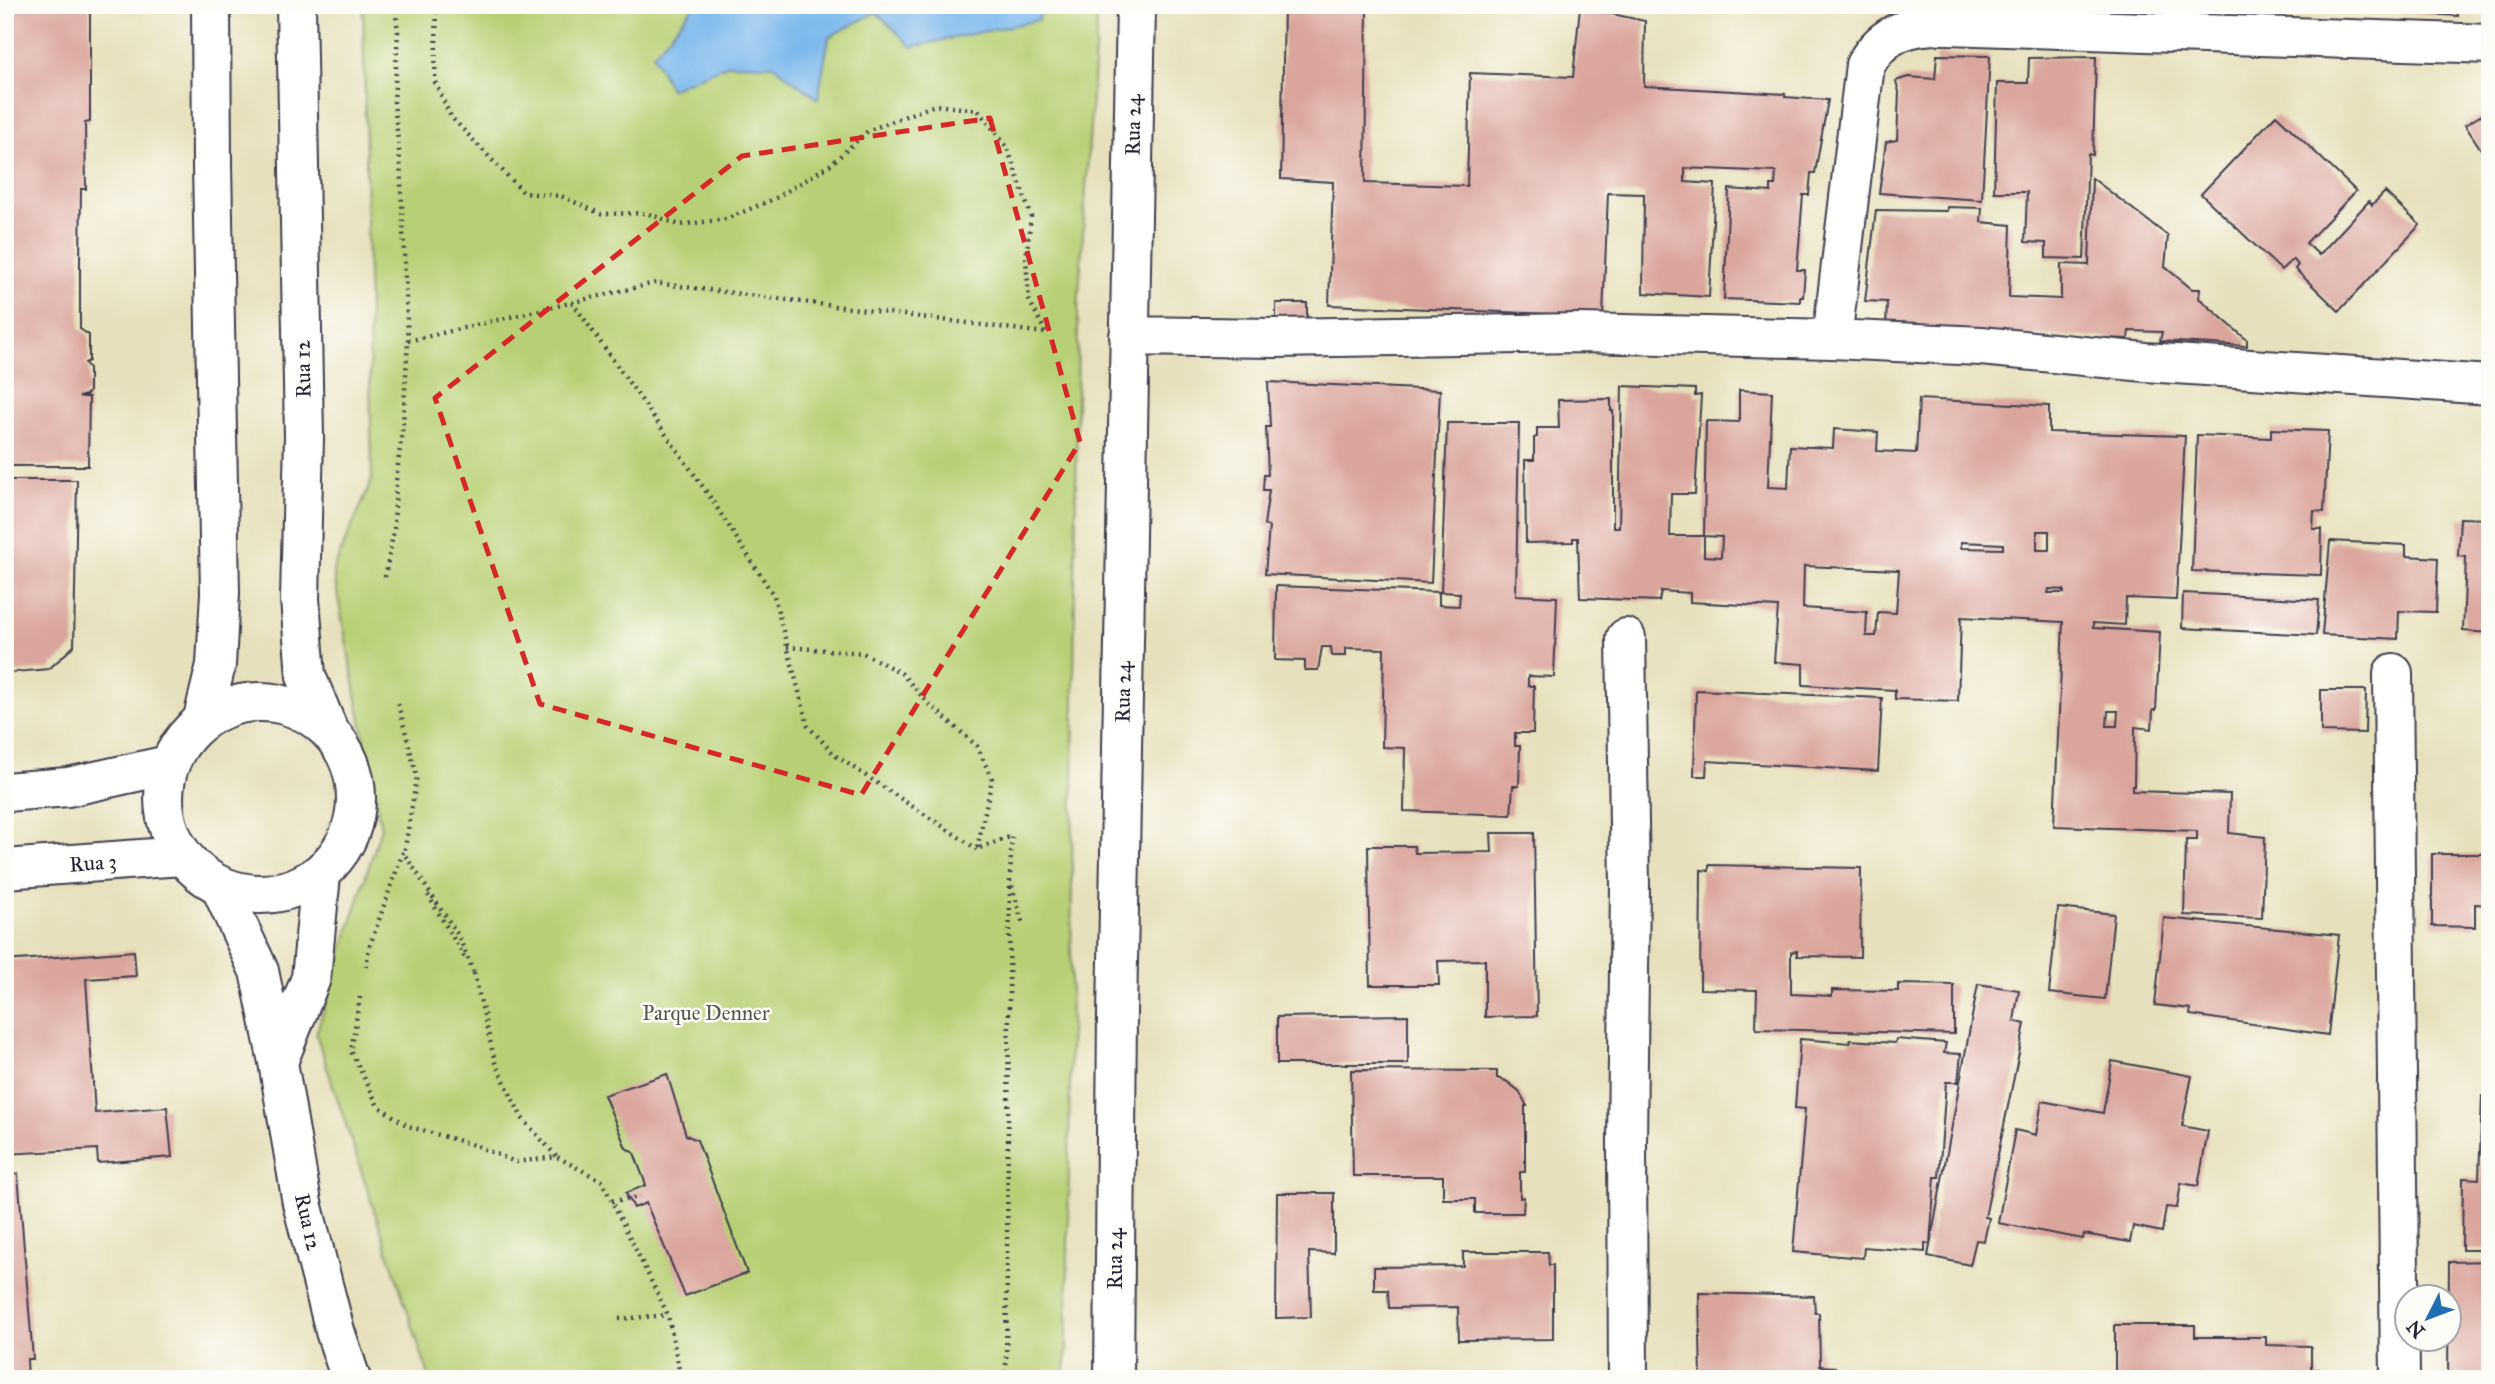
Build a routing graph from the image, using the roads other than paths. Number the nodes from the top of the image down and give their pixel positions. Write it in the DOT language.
graph roads {
  1 [pos="211,5"];
  2 [pos="296,5"];
  3 [pos="1136,5"];
  4 [pos="2490,44"];
  5 [pos="1129,336"];
  6 [pos="1832,339"];
  7 [pos="2490,385"];
  8 [pos="1626,638"];
  9 [pos="2393,673"];
  10 [pos="203,718"];
  11 [pos="328,729"];
  12 [pos="168,765"];
  13 [pos="5,792"];
  14 [pos="181,856"];
  15 [pos="5,869"];
  16 [pos="321,875"];
  17 [pos="221,888"];
  18 [pos="278,1062"];
  19 [pos="351,1379"];
  20 [pos="1114,1379"];
  21 [pos="1628,1379"];
  22 [pos="2400,1379"];
  1 -- 10 [label="street"];
  2 -- 11 [label="street, Rua 12"];
  3 -- 5 [label="street, Rua 24"];
  4 -- 6 [label="street"];
  5 -- 6 [label="street"];
  5 -- 20 [label="street, Rua 24"];
  6 -- 7 [label="street"];
  8 -- 21 [label="street"];
  9 -- 22 [label="street"];
  10 -- 11 [label="street"];
  10 -- 12 [label="street"];
  11 -- 16 [label="street"];
  12 -- 13 [label="street"];
  12 -- 14 [label="street"];
  14 -- 15 [label="street, Rua 3"];
  14 -- 17 [label="street"];
  16 -- 17 [label="street"];
  16 -- 18 [label="street"];
  17 -- 18 [label="street, Rua 12"];
  18 -- 19 [label="street, Rua 12"];
}
